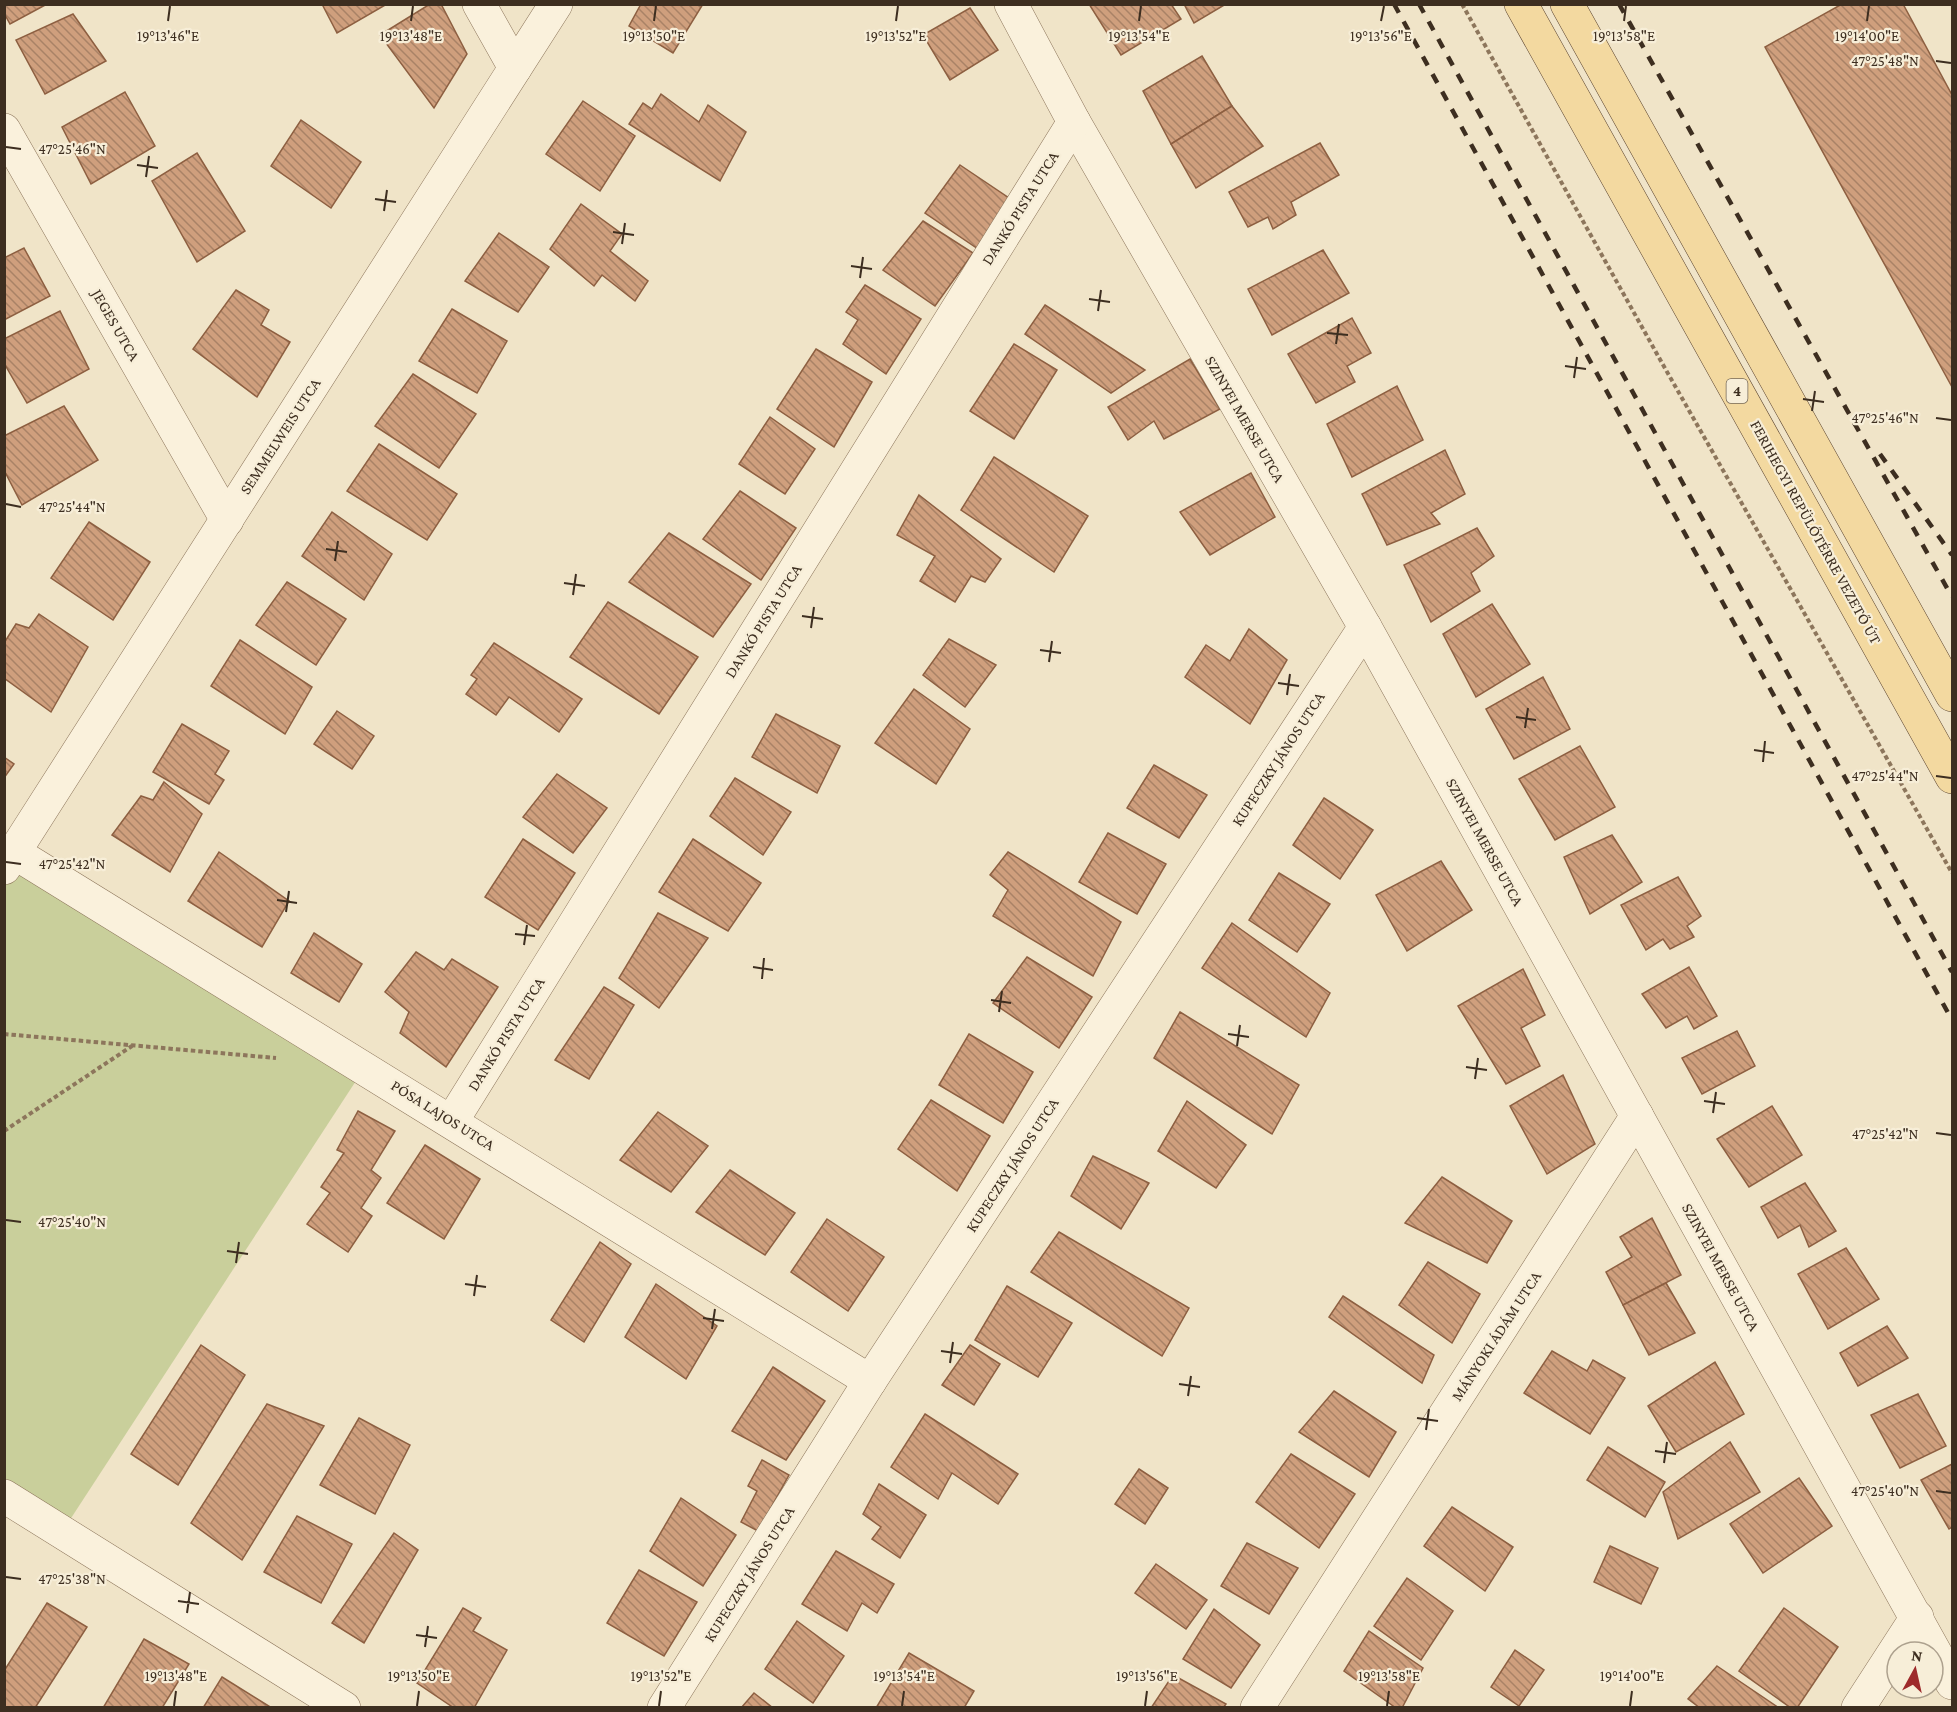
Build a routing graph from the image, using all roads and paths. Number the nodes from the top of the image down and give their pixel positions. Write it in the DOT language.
graph roads {
  1 [pos="479,4"];
  2 [pos="556,4"];
  3 [pos="1011,4"];
  4 [pos="1462,4"];
  5 [pos="1521,4"];
  6 [pos="1567,4"];
  7 [pos="515,68"];
  8 [pos="1074,122"];
  9 [pos="4,130"];
  10 [pos="227,520"];
  11 [pos="1365,627"];
  12 [pos="1953,695"];
  13 [pos="1953,777"];
  14 [pos="10,860"];
  15 [pos="1953,873"];
  16 [pos="4,1034"];
  17 [pos="133,1046"];
  18 [pos="284,1059"];
  19 [pos="1637,1116"];
  20 [pos="452,1121"];
  21 [pos="4,1131"];
  22 [pos="870,1381"];
  23 [pos="4,1496"];
  24 [pos="1917,1617"];
  25 [pos="1953,1683"];
  26 [pos="344,1707"];
  27 [pos="664,1707"];
  28 [pos="1257,1707"];
  29 [pos="1858,1707"];
  1 -- 7 [label="street"];
  2 -- 7 [label="street, SEMMELWEIS UTCA"];
  3 -- 8 [label="street, SZINYEI MERSE UTCA"];
  4 -- 15 [label="path"];
  5 -- 13 [label="main road, FERIHEGYI REPÜLŐTÉRRE VEZETŐ ÚT / 4"];
  6 -- 12 [label="main road"];
  7 -- 10 [label="street, SEMMELWEIS UTCA"];
  8 -- 11 [label="street, SZINYEI MERSE UTCA"];
  8 -- 20 [label="street, DANKÓ PISTA UTCA"];
  9 -- 10 [label="street, JEGES UTCA"];
  10 -- 14 [label="street, SEMMELWEIS UTCA"];
  11 -- 19 [label="street, SZINYEI MERSE UTCA"];
  11 -- 22 [label="street, KUPECZKY JÁNOS UTCA"];
  14 -- 20 [label="street, PÓSA LAJOS UTCA"];
  16 -- 17 [label="path"];
  17 -- 18 [label="path"];
  17 -- 21 [label="path"];
  19 -- 24 [label="street, SZINYEI MERSE UTCA"];
  19 -- 28 [label="street, MÁNYOKI ÁDÁM UTCA"];
  20 -- 22 [label="street, PÓSA LAJOS UTCA"];
  22 -- 27 [label="street, KUPECZKY JÁNOS UTCA"];
  23 -- 26 [label="street"];
  24 -- 25 [label="street, SZINYEI MERSE UTCA"];
  24 -- 29 [label="street"];
}
